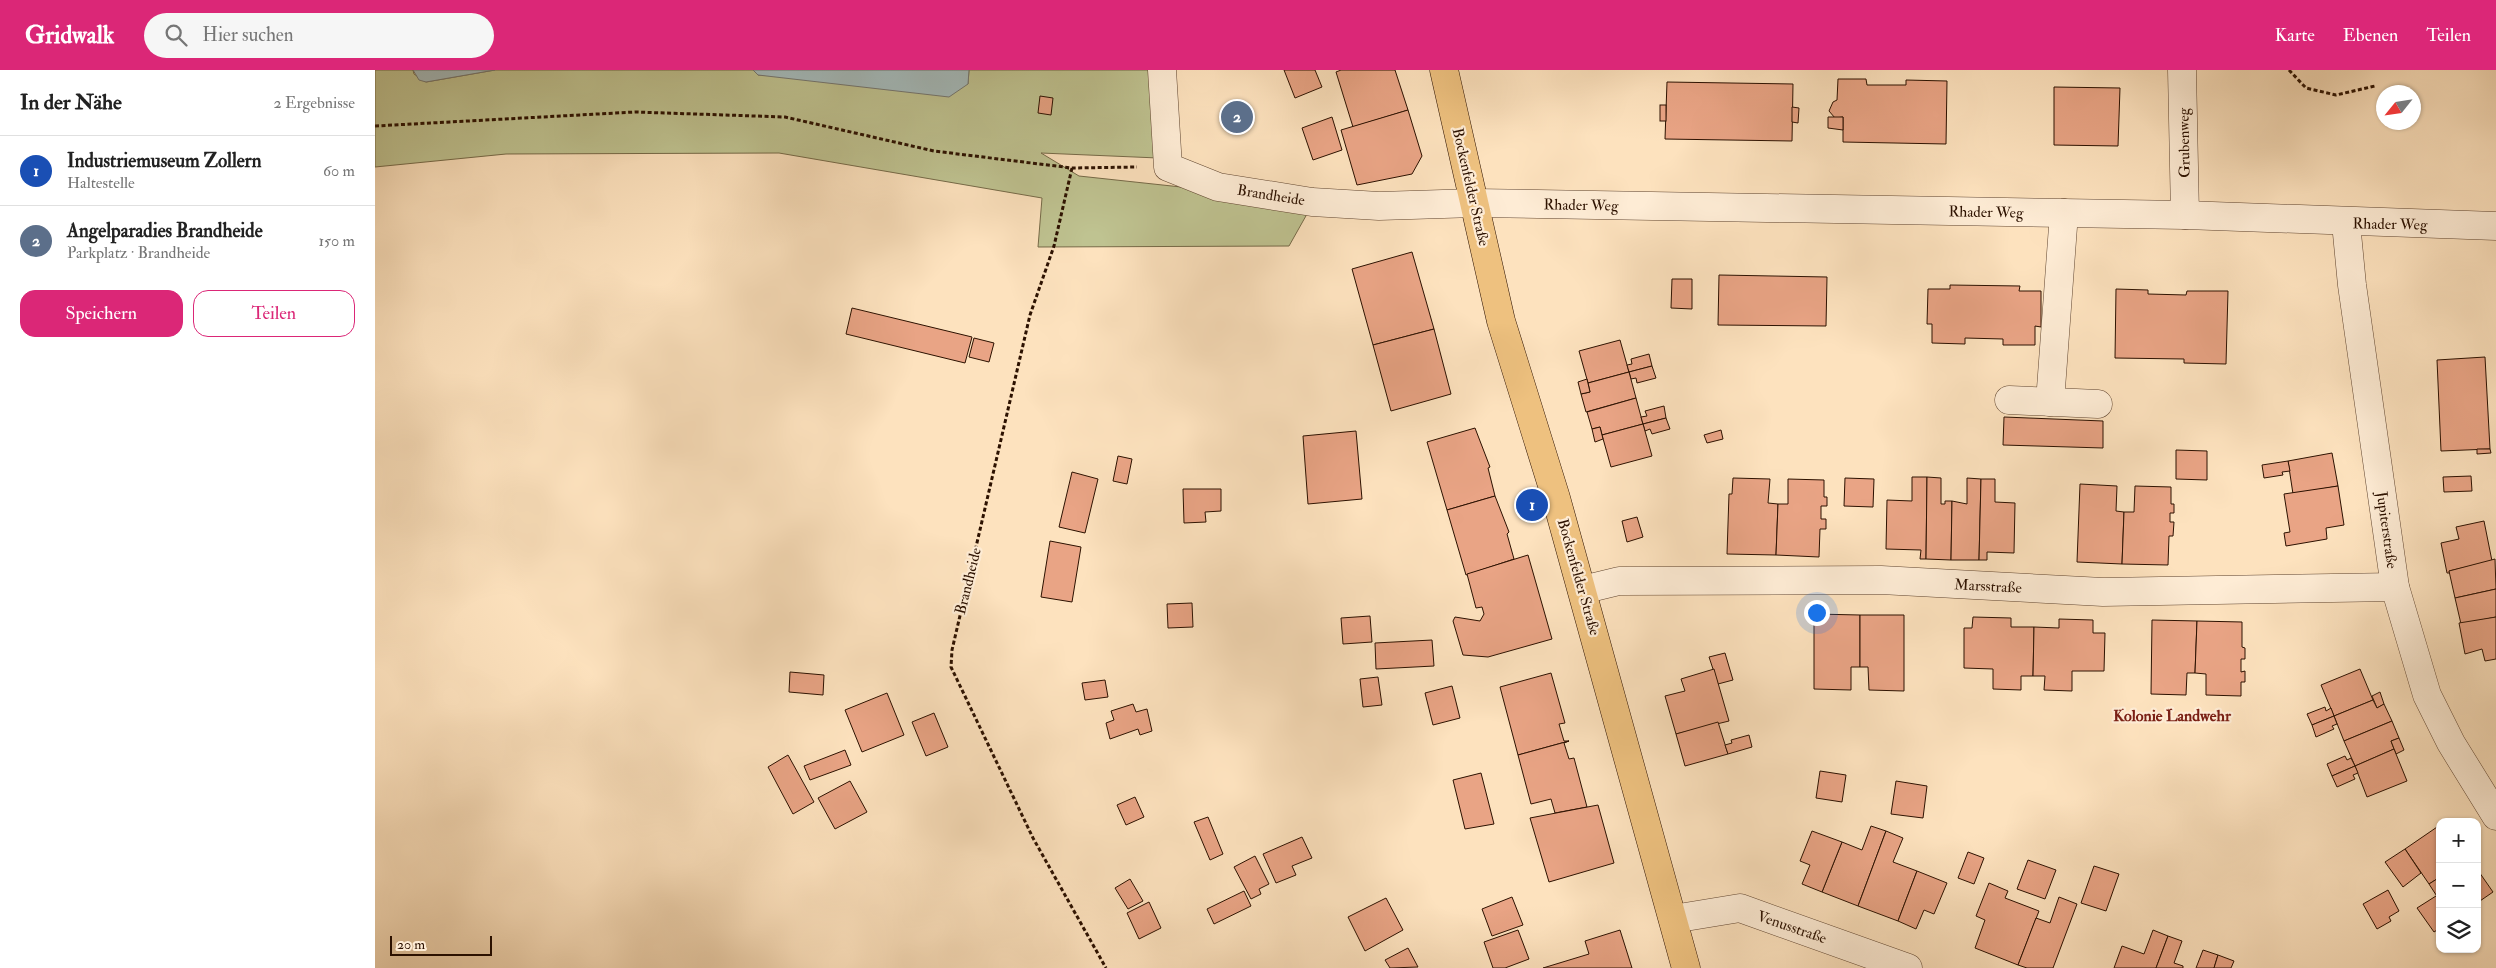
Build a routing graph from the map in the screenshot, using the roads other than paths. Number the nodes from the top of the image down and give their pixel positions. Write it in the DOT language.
graph roads {
  1 [pos="1163,70"];
  2 [pos="1444,70"];
  3 [pos="2182,70"];
  4 [pos="1475,203"];
  5 [pos="2064,213"];
  6 [pos="2185,215"];
  7 [pos="2346,223"];
  8 [pos="2496,226"];
  9 [pos="2009,400"];
  10 [pos="2050,402"];
  11 [pos="2098,404"];
  12 [pos="2395,587"];
  13 [pos="1582,590"];
  14 [pos="2496,816"];
  15 [pos="1673,919"];
  16 [pos="1686,968"];
  17 [pos="1908,968"];
  1 -- 4 [label="street, Brandheide"];
  2 -- 4 [label="main road, Bockenfelder Straße"];
  3 -- 6 [label="street, Grubenweg"];
  4 -- 5 [label="street, Rhader Weg"];
  4 -- 13 [label="main road, Bockenfelder Straße"];
  5 -- 6 [label="street, Rhader Weg"];
  5 -- 10 [label="street"];
  6 -- 7 [label="street, Rhader Weg"];
  7 -- 8 [label="street, Rhader Weg"];
  7 -- 12 [label="street, Jupiterstraße"];
  9 -- 10 [label="street"];
  10 -- 11 [label="street"];
  12 -- 13 [label="street, Marsstraße"];
  12 -- 14 [label="street, Jupiterstraße"];
  13 -- 15 [label="main road, Bockenfelder Straße"];
  15 -- 16 [label="main road, Bockenfelder Straße"];
  15 -- 17 [label="street, Venusstraße"];
}
